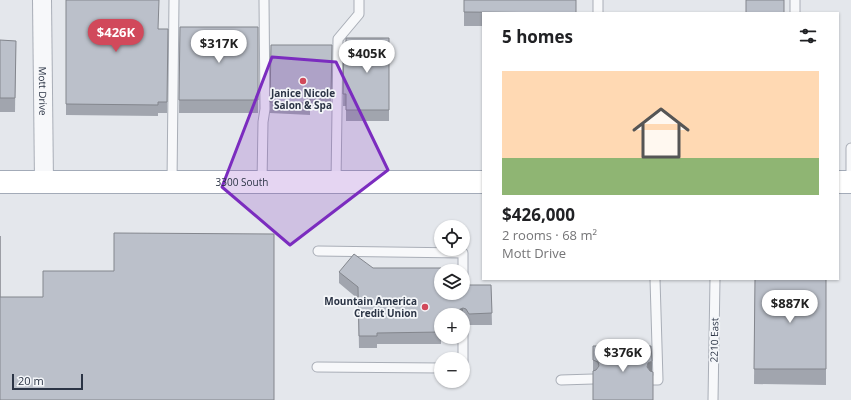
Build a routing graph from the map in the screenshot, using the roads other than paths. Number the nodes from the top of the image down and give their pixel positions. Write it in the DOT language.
graph roads {
  1 [pos="42,0"];
  2 [pos="174,0"];
  3 [pos="264,0"];
  4 [pos="359,0"];
  5 [pos="598,0"];
  6 [pos="794,0"];
  7 [pos="598,12"];
  8 [pos="795,12"];
  9 [pos="851,148"];
  10 [pos="0,182"];
  11 [pos="44,182"];
  12 [pos="172,182"];
  13 [pos="262,182"];
  14 [pos="336,182"];
  15 [pos="482,182"];
  16 [pos="839,182"];
  17 [pos="851,182"];
  18 [pos="318,251"];
  19 [pos="464,264"];
  20 [pos="655,280"];
  21 [pos="715,280"];
  22 [pos="317,367"];
  23 [pos="434,368"];
  24 [pos="593,379"];
  25 [pos="561,380"];
  26 [pos="653,380"];
  27 [pos="713,400"];
  1 -- 11 [label="street, Mott Drive"];
  2 -- 12 [label="lane"];
  3 -- 13 [label="lane"];
  4 -- 14 [label="lane"];
  5 -- 7 [label="lane"];
  6 -- 8 [label="lane"];
  9 -- 17 [label="lane"];
  10 -- 11 [label="main road, 3300 South"];
  11 -- 12 [label="main road, 3300 South"];
  12 -- 13 [label="main road, 3300 South"];
  13 -- 14 [label="main road, 3300 South"];
  14 -- 15 [label="main road, 3300 South"];
  16 -- 17 [label="main road"];
  18 -- 19 [label="lane"];
  20 -- 26 [label="lane"];
  21 -- 27 [label="lane, 2210 East"];
  22 -- 23 [label="lane"];
  24 -- 25 [label="lane"];
}
